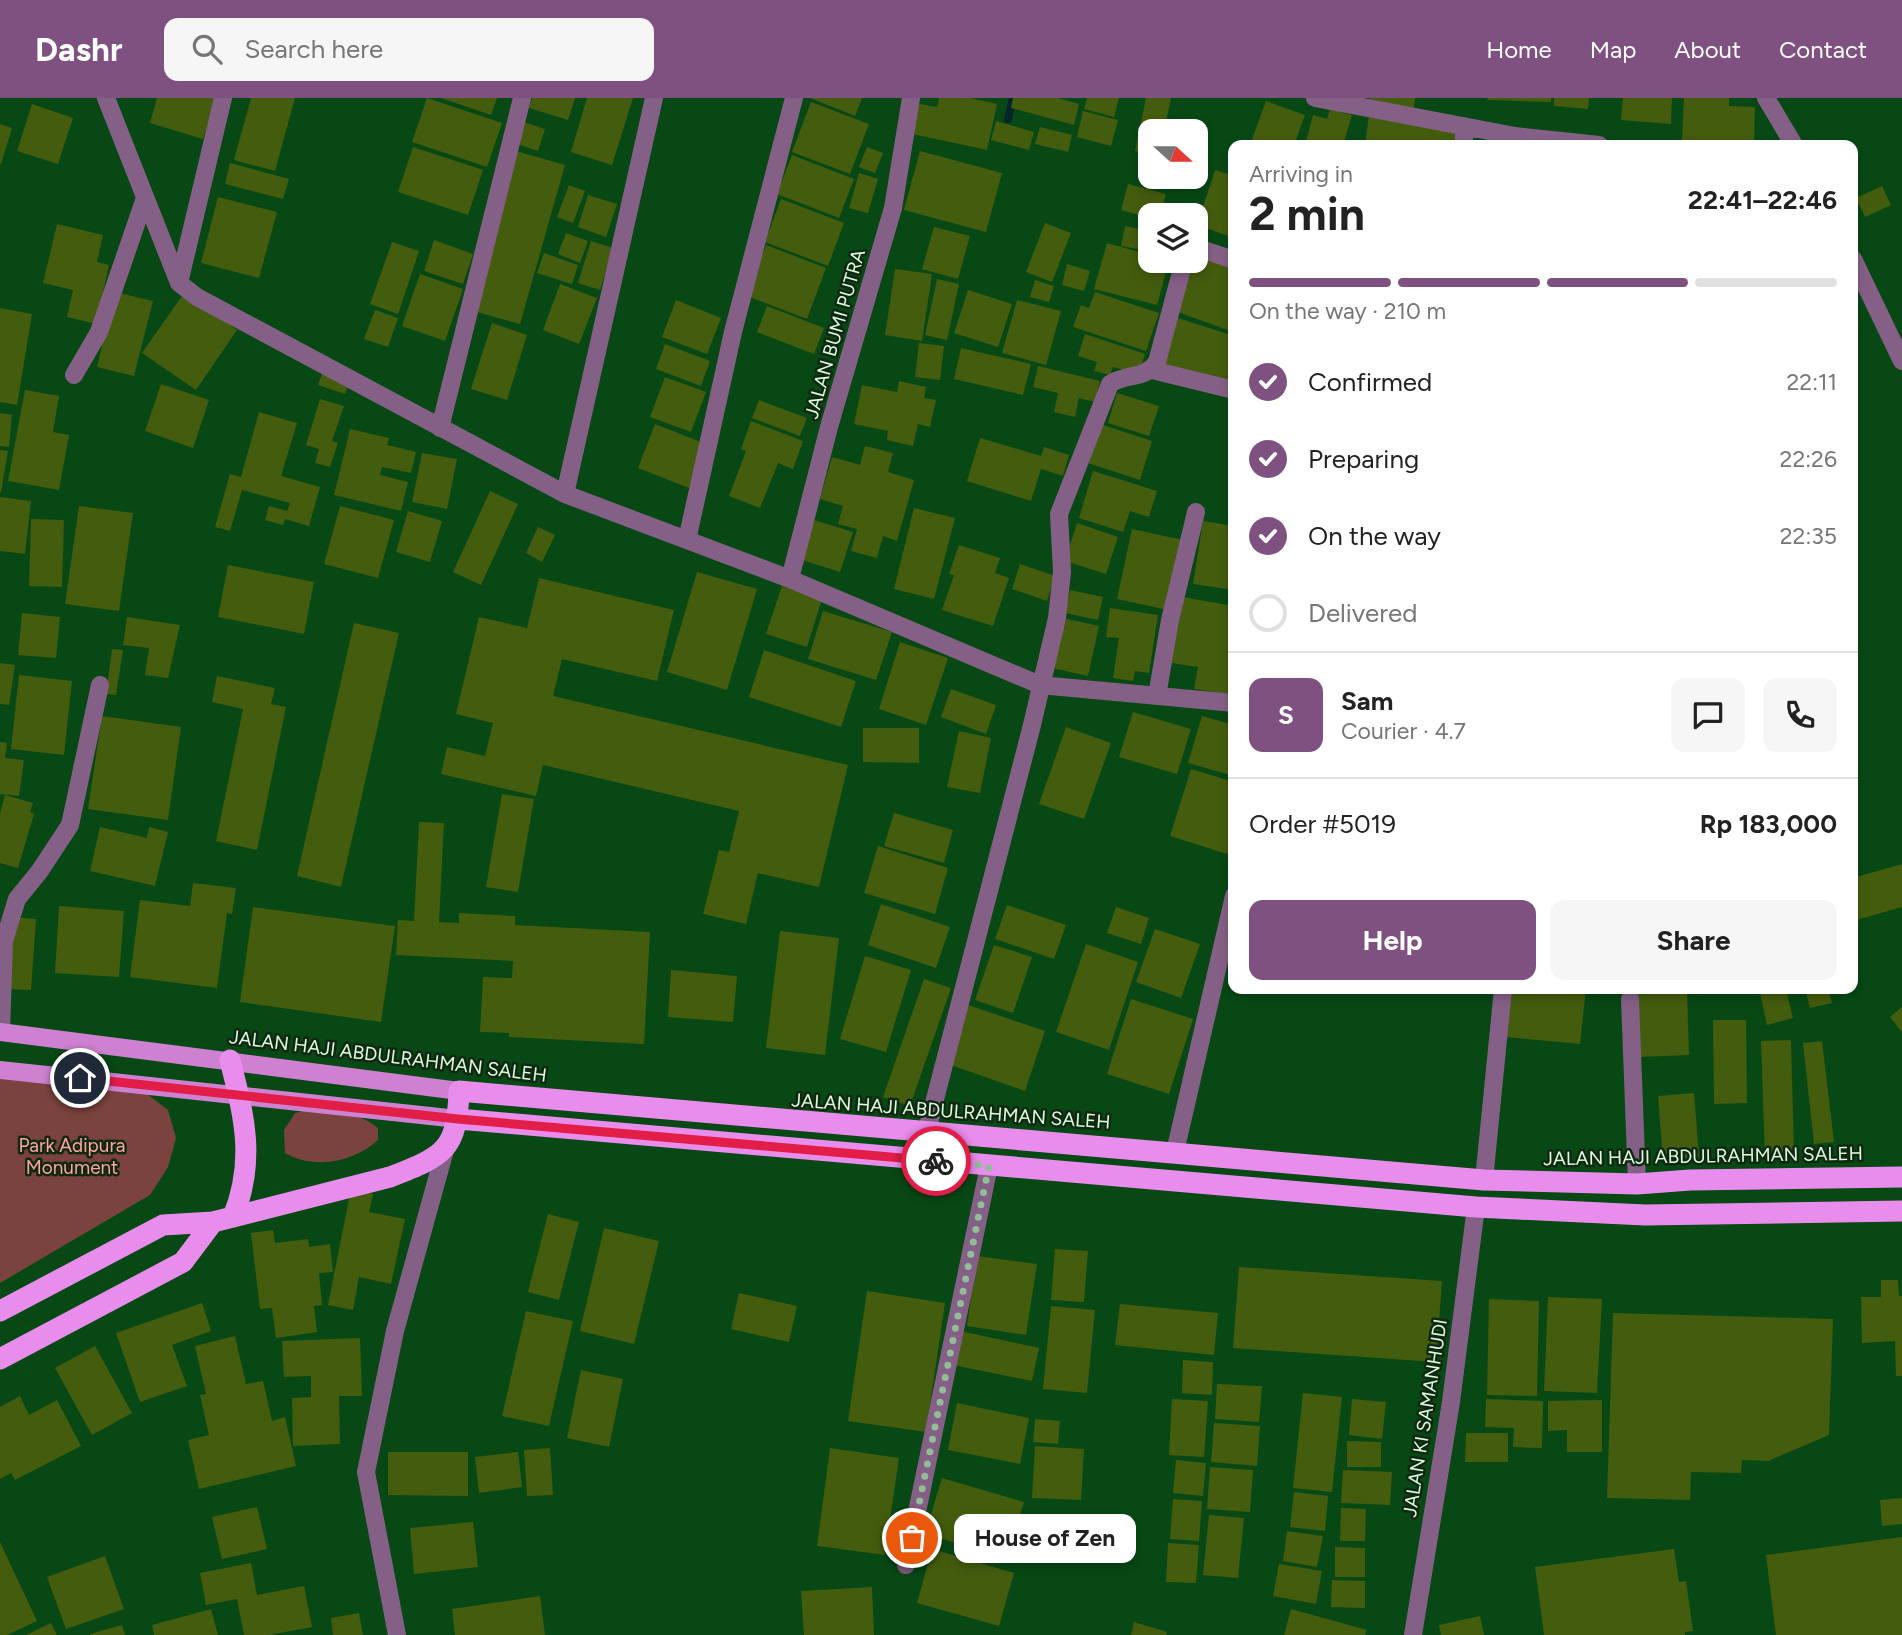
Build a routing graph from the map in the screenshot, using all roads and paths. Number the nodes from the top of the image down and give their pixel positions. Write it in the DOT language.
graph roads {
  1 [pos="106,98"];
  2 [pos="223,98"];
  3 [pos="522,98"];
  4 [pos="654,98"];
  5 [pos="794,98"];
  6 [pos="911,98"];
  7 [pos="1315,98"];
  8 [pos="1766,98"];
  9 [pos="1464,126"];
  10 [pos="1464,140"];
  11 [pos="1563,140"];
  12 [pos="1791,140"];
  13 [pos="145,198"];
  14 [pos="1208,251"];
  15 [pos="1228,258"];
  16 [pos="1858,269"];
  17 [pos="1181,273"];
  18 [pos="179,283"];
  19 [pos="1902,361"];
  20 [pos="1152,370"];
  21 [pos="74,375"];
  22 [pos="1228,389"];
  23 [pos="440,428"];
  24 [pos="565,494"];
  25 [pos="1196,512"];
  26 [pos="687,540"];
  27 [pos="790,579"];
  28 [pos="100,685"];
  29 [pos="1041,685"];
  30 [pos="1157,696"];
  31 [pos="1228,702"];
  32 [pos="1228,922"];
  33 [pos="1503,994"];
  34 [pos="1630,999"];
  35 [pos="0,1032"];
  36 [pos="230,1060"];
  37 [pos="0,1070"];
  38 [pos="460,1091"];
  39 [pos="239,1095"];
  40 [pos="458,1119"];
  41 [pos="926,1133"];
  42 [pos="445,1150"];
  43 [pos="1175,1152"];
  44 [pos="989,1166"];
  45 [pos="1902,1177"];
  46 [pos="1484,1180"];
  47 [pos="1637,1184"];
  48 [pos="1476,1208"];
  49 [pos="1902,1211"];
  50 [pos="223,1219"];
  51 [pos="0,1311"];
  52 [pos="0,1359"];
  53 [pos="906,1565"];
  54 [pos="397,1635"];
  55 [pos="1413,1635"];
  1 -- 13 [label="street"];
  2 -- 18 [label="street"];
  3 -- 23 [label="street"];
  4 -- 24 [label="street"];
  5 -- 26 [label="street"];
  6 -- 27 [label="street, JALAN BUMI PUTRA"];
  7 -- 9 [label="street"];
  8 -- 12 [label="street"];
  9 -- 10 [label="street"];
  9 -- 11 [label="street"];
  13 -- 18 [label="street"];
  13 -- 21 [label="street"];
  14 -- 15 [label="street"];
  16 -- 19 [label="street"];
  17 -- 20 [label="street"];
  18 -- 23 [label="street"];
  20 -- 22 [label="street"];
  20 -- 29 [label="street"];
  23 -- 24 [label="street"];
  24 -- 26 [label="street"];
  25 -- 30 [label="street"];
  26 -- 27 [label="street"];
  27 -- 29 [label="street"];
  28 -- 35 [label="street"];
  29 -- 30 [label="street"];
  29 -- 41 [label="street"];
  30 -- 31 [label="street"];
  32 -- 43 [label="street"];
  33 -- 46 [label="street"];
  34 -- 47 [label="street"];
  35 -- 36 [label="main road, JALAN HAJI ABDULRAHMAN SALEH"];
  36 -- 38 [label="main road, JALAN HAJI ABDULRAHMAN SALEH"];
  36 -- 39 [label="highway"];
  37 -- 39 [label="main road"];
  38 -- 40 [label="highway"];
  38 -- 41 [label="highway, JALAN HAJI ABDULRAHMAN SALEH"];
  39 -- 40 [label="main road"];
  39 -- 50 [label="highway"];
  40 -- 42 [label="highway"];
  40 -- 44 [label="highway"];
  41 -- 43 [label="highway, JALAN HAJI ABDULRAHMAN SALEH"];
  42 -- 50 [label="highway"];
  42 -- 54 [label="street"];
  43 -- 46 [label="highway, JALAN HAJI ABDULRAHMAN SALEH"];
  44 -- 48 [label="highway"];
  44 -- 53 [label="street"];
  45 -- 47 [label="highway, JALAN HAJI ABDULRAHMAN SALEH"];
  46 -- 47 [label="highway, JALAN HAJI ABDULRAHMAN SALEH"];
  48 -- 49 [label="highway"];
  48 -- 55 [label="street, JALAN KI SAMANHUDI"];
  50 -- 51 [label="highway"];
  50 -- 52 [label="highway"];
}
